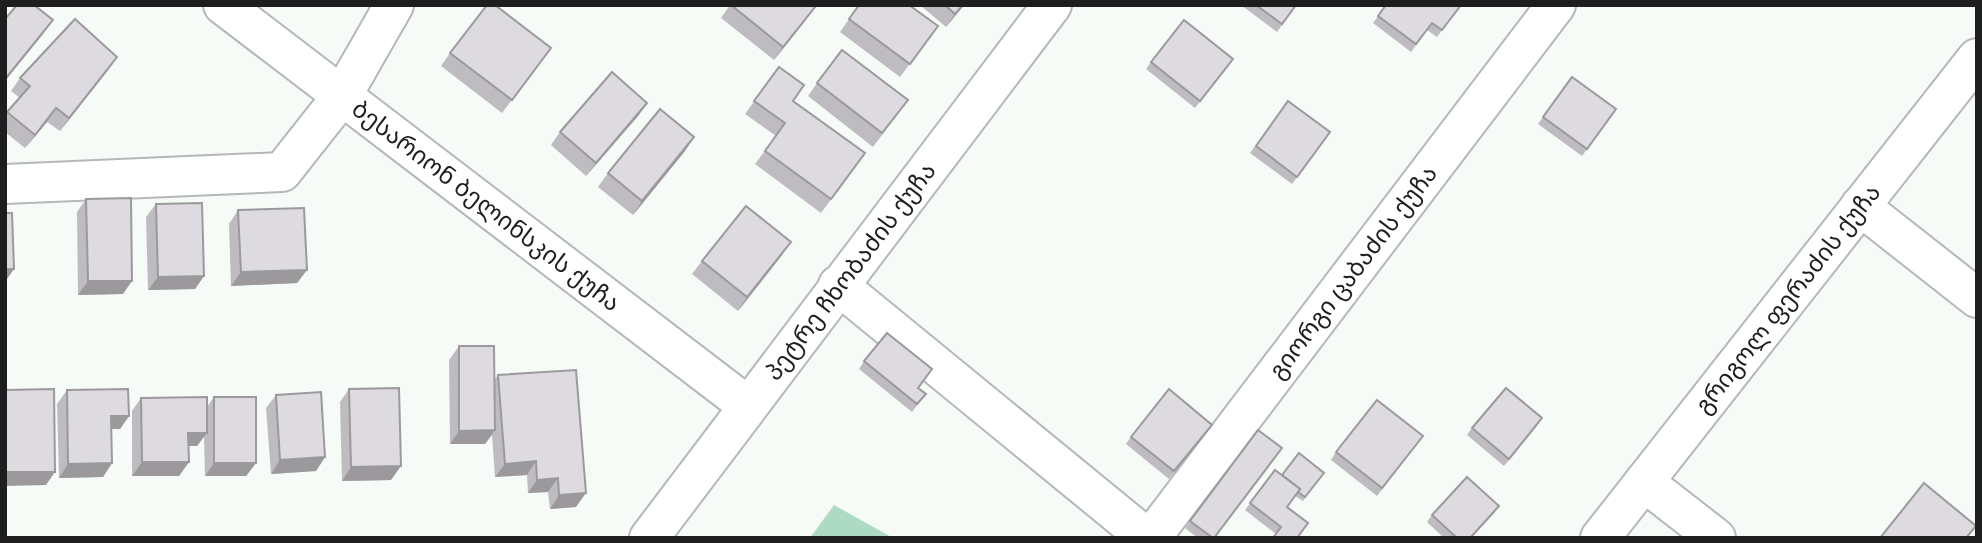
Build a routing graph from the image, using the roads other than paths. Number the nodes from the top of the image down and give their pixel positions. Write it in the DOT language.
graph roads {
  1 [pos="223,5"];
  2 [pos="394,5"];
  3 [pos="1052,5"];
  4 [pos="1556,5"];
  5 [pos="1977,58"];
  6 [pos="342,96"];
  7 [pos="5,184"];
  8 [pos="1860,206"];
  9 [pos="838,285"];
  10 [pos="1977,298"];
  11 [pos="748,406"];
  12 [pos="1644,482"];
  13 [pos="649,538"];
  14 [pos="1149,538"];
  15 [pos="1600,538"];
  16 [pos="1716,538"];
  1 -- 6 [label="street, ბესარიონ ბელინსკის ქუჩა"];
  2 -- 6 [label="street"];
  3 -- 9 [label="street, პეტრე ჩხობაძის ქუჩა"];
  4 -- 14 [label="street, გიორგი ცაბაძის ქუჩა"];
  5 -- 8 [label="street, გრიგოლ ფერაძის ქუჩა"];
  6 -- 7 [label="street"];
  6 -- 11 [label="street, ბესარიონ ბელინსკის ქუჩა"];
  8 -- 10 [label="street"];
  8 -- 12 [label="street, გრიგოლ ფერაძის ქუჩა"];
  9 -- 11 [label="street, პეტრე ჩხობაძის ქუჩა"];
  9 -- 14 [label="street"];
  11 -- 13 [label="street, პეტრე ჩხობაძის ქუჩა"];
  12 -- 15 [label="street, გრიგოლ ფერაძის ქუჩა"];
  12 -- 16 [label="street"];
}
